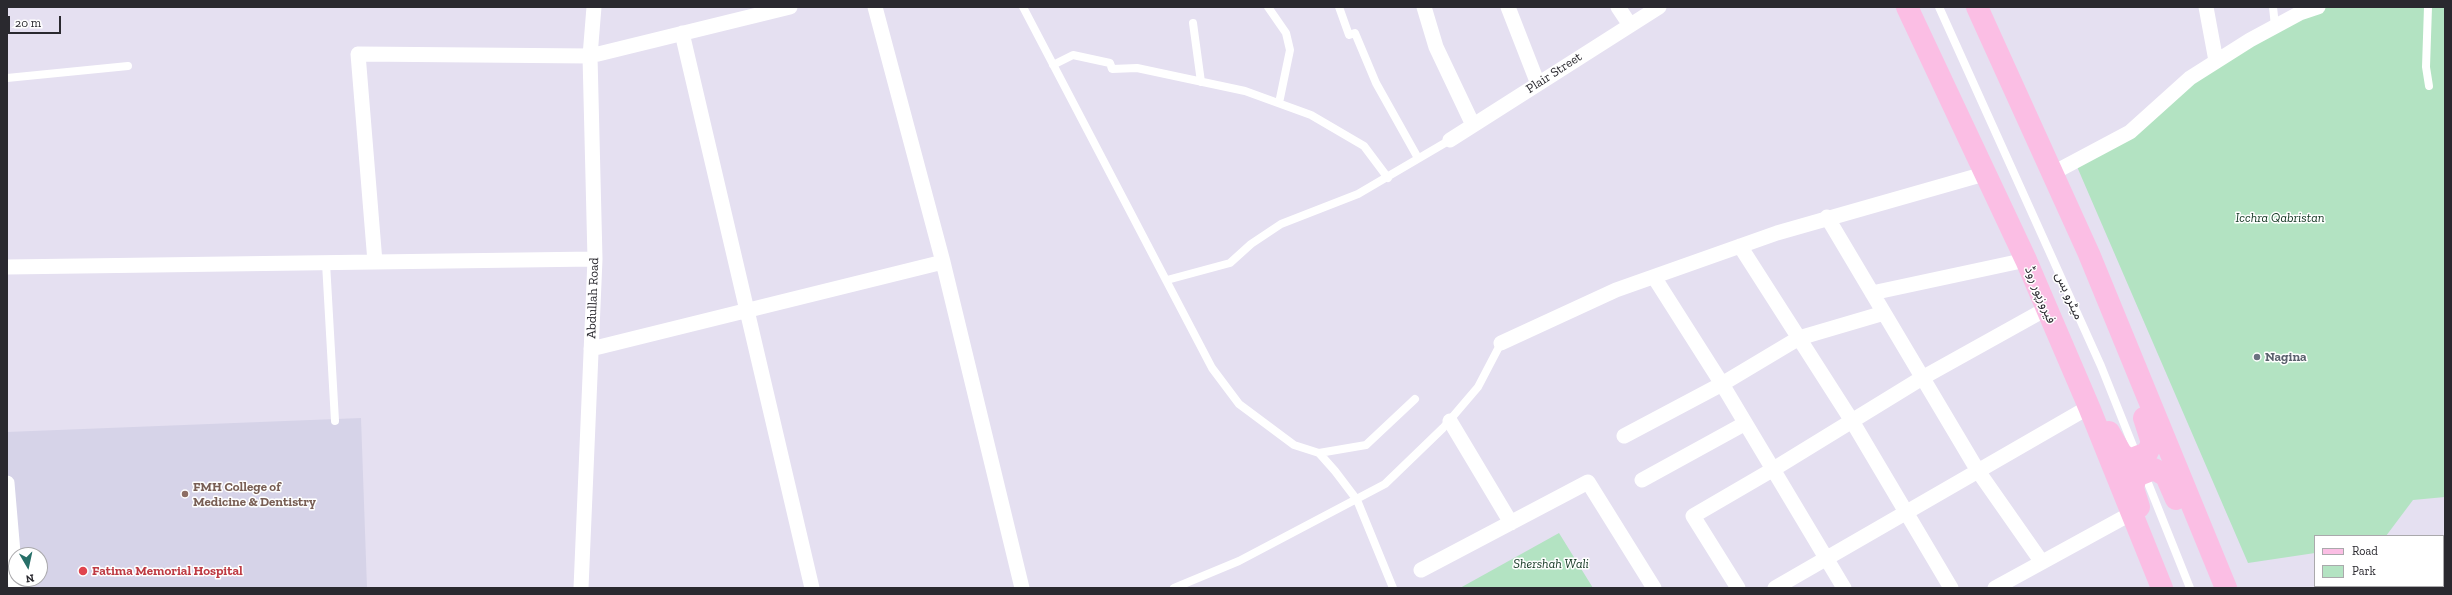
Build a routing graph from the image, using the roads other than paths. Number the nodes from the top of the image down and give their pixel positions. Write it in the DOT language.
graph roads {
  1 [pos="594,7"];
  2 [pos="790,7"];
  3 [pos="875,7"];
  4 [pos="1022,7"];
  5 [pos="1268,7"];
  6 [pos="1339,7"];
  7 [pos="1424,7"];
  8 [pos="1508,7"];
  9 [pos="1618,7"];
  10 [pos="1659,7"];
  11 [pos="1907,7"];
  12 [pos="1939,7"];
  13 [pos="1977,7"];
  14 [pos="2206,7"];
  15 [pos="2273,7"];
  16 [pos="2318,7"];
  17 [pos="2428,7"];
  18 [pos="1193,23"];
  19 [pos="1630,25"];
  20 [pos="2275,26"];
  21 [pos="682,33"];
  22 [pos="590,56"];
  23 [pos="2216,61"];
  24 [pos="1053,65"];
  25 [pos="128,66"];
  26 [pos="7,78"];
  27 [pos="1201,82"];
  28 [pos="1538,84"];
  29 [pos="2429,86"];
  30 [pos="1279,103"];
  31 [pos="1473,125"];
  32 [pos="1450,140"];
  33 [pos="1418,158"];
  34 [pos="2053,173"];
  35 [pos="1984,174"];
  36 [pos="1388,178"];
  37 [pos="1827,217"];
  38 [pos="1740,246"];
  39 [pos="2089,254"];
  40 [pos="595,259"];
  41 [pos="2026,260"];
  42 [pos="375,262"];
  43 [pos="943,262"];
  44 [pos="326,263"];
  45 [pos="7,267"];
  46 [pos="1654,277"];
  47 [pos="1167,280"];
  48 [pos="1872,293"];
  49 [pos="2046,309"];
  50 [pos="747,311"];
  51 [pos="1884,313"];
  52 [pos="1799,338"];
  53 [pos="1501,343"];
  54 [pos="591,349"];
  55 [pos="1922,378"];
  56 [pos="1722,384"];
  57 [pos="1416,399"];
  58 [pos="2089,407"];
  59 [pos="335,421"];
  60 [pos="1450,421"];
  61 [pos="1852,421"];
  62 [pos="1744,424"];
  63 [pos="1624,436"];
  64 [pos="1319,453"];
  65 [pos="1772,470"];
  66 [pos="1978,471"];
  67 [pos="1642,480"];
  68 [pos="7,483"];
  69 [pos="1357,500"];
  70 [pos="1906,512"];
  71 [pos="2132,513"];
  72 [pos="1511,523"];
  73 [pos="1825,557"];
  74 [pos="2041,561"];
  75 [pos="1421,570"];
  76 [pos="16,588"];
  77 [pos="581,588"];
  78 [pos="812,588"];
  79 [pos="1022,588"];
  80 [pos="1174,588"];
  81 [pos="1393,588"];
  82 [pos="1654,588"];
  83 [pos="1738,588"];
  84 [pos="1775,588"];
  85 [pos="1844,588"];
  86 [pos="1951,588"];
  87 [pos="1995,588"];
  88 [pos="2162,588"];
  89 [pos="2172,588"];
  90 [pos="2190,588"];
  91 [pos="2212,588"];
  92 [pos="2226,588"];
  1 -- 22 [label="street, Abdullah Road"];
  2 -- 21 [label="street"];
  3 -- 43 [label="street"];
  4 -- 24 [label="lane"];
  5 -- 30 [label="lane"];
  6 -- 33 [label="lane"];
  7 -- 31 [label="street"];
  8 -- 28 [label="street"];
  9 -- 19 [label="street"];
  10 -- 19 [label="street, Plair Street"];
  11 -- 35 [label="main road, فیروزپور روڈ"];
  12 -- 90 [label="lane, میٹرو بس"];
  13 -- 34 [label="main road"];
  14 -- 23 [label="street"];
  15 -- 20 [label="lane"];
  16 -- 20 [label="street"];
  17 -- 29 [label="lane"];
  18 -- 27 [label="lane"];
  19 -- 28 [label="street, Plair Street"];
  20 -- 23 [label="street"];
  21 -- 22 [label="street"];
  21 -- 50 [label="street"];
  22 -- 40 [label="street, Abdullah Road"];
  22 -- 42 [label="street"];
  23 -- 34 [label="street"];
  24 -- 27 [label="lane"];
  24 -- 47 [label="lane"];
  25 -- 26 [label="lane"];
  27 -- 30 [label="lane"];
  28 -- 31 [label="street, Plair Street"];
  30 -- 36 [label="lane"];
  31 -- 32 [label="street, Plair Street"];
  32 -- 33 [label="lane"];
  33 -- 36 [label="lane"];
  34 -- 39 [label="main road"];
  35 -- 37 [label="street"];
  35 -- 41 [label="main road, فیروزپور روڈ"];
  36 -- 47 [label="lane"];
  37 -- 38 [label="street"];
  37 -- 48 [label="street"];
  38 -- 46 [label="street"];
  38 -- 52 [label="street"];
  39 -- 41 [label="main road"];
  39 -- 92 [label="main road"];
  40 -- 42 [label="street"];
  40 -- 54 [label="street, Abdullah Road"];
  41 -- 48 [label="street"];
  41 -- 49 [label="main road, فیروزپور روڈ"];
  42 -- 44 [label="street"];
  43 -- 50 [label="street"];
  43 -- 79 [label="street"];
  44 -- 45 [label="street"];
  44 -- 59 [label="lane"];
  46 -- 53 [label="street"];
  46 -- 56 [label="street"];
  47 -- 64 [label="lane"];
  48 -- 51 [label="street"];
  49 -- 55 [label="street"];
  49 -- 58 [label="main road, فیروزپور روڈ"];
  50 -- 54 [label="street"];
  50 -- 78 [label="street"];
  51 -- 52 [label="street"];
  51 -- 55 [label="street"];
  52 -- 56 [label="street"];
  52 -- 61 [label="street"];
  53 -- 60 [label="lane"];
  54 -- 77 [label="street, Abdullah Road"];
  55 -- 61 [label="street"];
  55 -- 66 [label="street"];
  56 -- 62 [label="street"];
  56 -- 63 [label="street"];
  57 -- 64 [label="lane"];
  58 -- 66 [label="street"];
  58 -- 71 [label="main road, فیروزپور روڈ"];
  60 -- 69 [label="lane"];
  60 -- 72 [label="street"];
  61 -- 65 [label="street"];
  61 -- 70 [label="street"];
  62 -- 65 [label="street"];
  62 -- 67 [label="street"];
  64 -- 69 [label="lane"];
  65 -- 73 [label="street"];
  65 -- 83 [label="street"];
  66 -- 70 [label="street"];
  66 -- 74 [label="street"];
  68 -- 76 [label="street"];
  69 -- 80 [label="lane"];
  69 -- 81 [label="lane"];
  70 -- 73 [label="street"];
  70 -- 86 [label="street"];
  71 -- 74 [label="street"];
  71 -- 88 [label="main road, فیروزپور روڈ"];
  72 -- 75 [label="street"];
  72 -- 82 [label="street"];
  73 -- 84 [label="street"];
  73 -- 85 [label="street"];
  74 -- 87 [label="street"];
  89 -- 91 [label="main road"];
}
